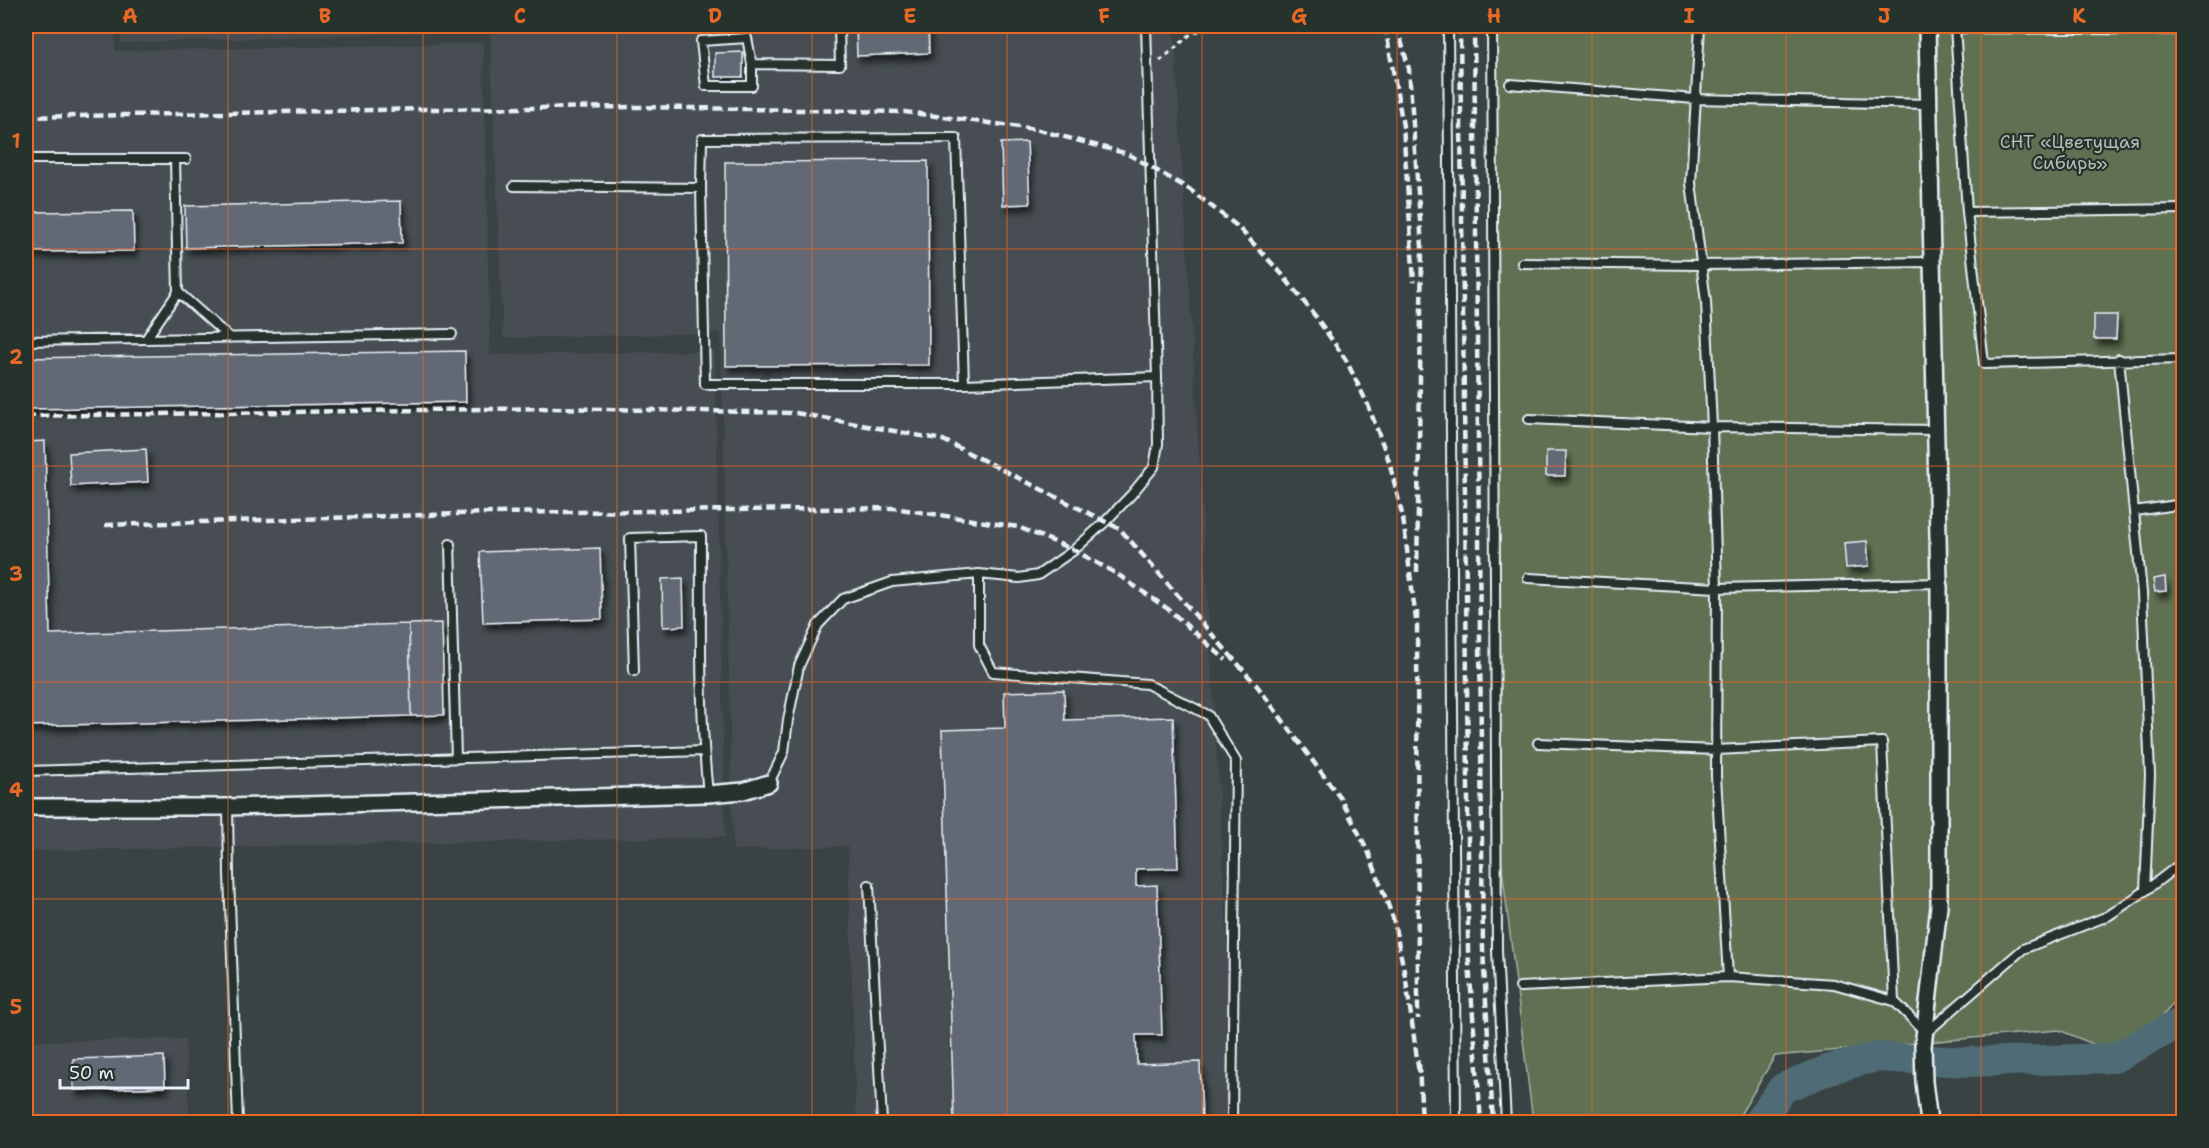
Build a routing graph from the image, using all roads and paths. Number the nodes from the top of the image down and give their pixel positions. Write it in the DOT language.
graph roads {
  1 [pos="839,26"];
  2 [pos="1146,26"];
  3 [pos="1213,26"];
  4 [pos="1448,26"];
  5 [pos="1491,26"];
  6 [pos="1700,26"];
  7 [pos="1927,26"];
  8 [pos="1955,27"];
  9 [pos="2184,30"];
  10 [pos="752,64"];
  11 [pos="1147,72"];
  12 [pos="1510,84"];
  13 [pos="1695,99"];
  14 [pos="1929,104"];
  15 [pos="26,159"];
  16 [pos="174,159"];
  17 [pos="186,159"];
  18 [pos="514,186"];
  19 [pos="701,188"];
  20 [pos="2184,209"];
  21 [pos="1967,212"];
  22 [pos="1933,262"];
  23 [pos="1522,263"];
  24 [pos="1701,265"];
  25 [pos="178,292"];
  26 [pos="452,334"];
  27 [pos="230,338"];
  28 [pos="146,339"];
  29 [pos="26,341"];
  30 [pos="2120,359"];
  31 [pos="2184,359"];
  32 [pos="1157,377"];
  33 [pos="964,384"];
  34 [pos="1529,419"];
  35 [pos="1712,427"];
  36 [pos="1936,430"];
  37 [pos="2184,504"];
  38 [pos="2134,511"];
  39 [pos="450,544"];
  40 [pos="978,574"];
  41 [pos="1528,578"];
  42 [pos="1939,583"];
  43 [pos="1717,588"];
  44 [pos="634,671"];
  45 [pos="1538,743"];
  46 [pos="1716,750"];
  47 [pos="704,752"];
  48 [pos="456,759"];
  49 [pos="26,771"];
  50 [pos="770,783"];
  51 [pos="708,794"];
  52 [pos="26,807"];
  53 [pos="228,807"];
  54 [pos="2184,861"];
  55 [pos="868,885"];
  56 [pos="2145,891"];
  57 [pos="1728,977"];
  58 [pos="1520,987"];
  59 [pos="1894,1001"];
  60 [pos="1924,1040"];
  61 [pos="238,1122"];
  62 [pos="882,1122"];
  63 [pos="1232,1122"];
  64 [pos="1453,1122"];
  65 [pos="1506,1122"];
  66 [pos="1929,1122"];
  1 -- 10 [label="lane"];
  2 -- 11 [label="lane"];
  3 -- 11 [label="path"];
  4 -- 64 [label="lane"];
  5 -- 65 [label="lane"];
  6 -- 13 [label="lane"];
  7 -- 14 [label="street"];
  8 -- 9 [label="lane"];
  8 -- 21 [label="lane"];
  10 -- 10 [label="lane"];
  11 -- 32 [label="lane"];
  12 -- 13 [label="lane"];
  13 -- 14 [label="lane"];
  13 -- 24 [label="lane"];
  14 -- 22 [label="street"];
  15 -- 16 [label="lane"];
  16 -- 17 [label="lane"];
  16 -- 25 [label="lane"];
  18 -- 19 [label="lane"];
  19 -- 33 [label="lane"];
  19 -- 33 [label="lane"];
  20 -- 21 [label="lane"];
  21 -- 30 [label="lane"];
  22 -- 24 [label="lane"];
  22 -- 36 [label="street"];
  23 -- 24 [label="lane"];
  24 -- 35 [label="lane"];
  25 -- 27 [label="lane"];
  25 -- 28 [label="lane"];
  26 -- 27 [label="lane"];
  27 -- 28 [label="lane"];
  28 -- 29 [label="lane"];
  30 -- 31 [label="lane"];
  30 -- 38 [label="lane"];
  32 -- 33 [label="lane"];
  32 -- 40 [label="lane"];
  34 -- 35 [label="lane"];
  35 -- 36 [label="lane"];
  35 -- 43 [label="lane"];
  36 -- 42 [label="street"];
  37 -- 38 [label="lane"];
  38 -- 56 [label="lane"];
  39 -- 48 [label="lane"];
  40 -- 50 [label="lane"];
  40 -- 63 [label="lane"];
  41 -- 43 [label="lane"];
  42 -- 43 [label="lane"];
  42 -- 60 [label="street"];
  43 -- 46 [label="lane"];
  44 -- 47 [label="lane"];
  45 -- 46 [label="lane"];
  46 -- 57 [label="lane"];
  46 -- 59 [label="lane"];
  47 -- 48 [label="lane"];
  47 -- 51 [label="lane"];
  48 -- 49 [label="lane"];
  50 -- 51 [label="street"];
  51 -- 53 [label="street"];
  52 -- 53 [label="street"];
  53 -- 61 [label="lane"];
  54 -- 56 [label="lane"];
  55 -- 62 [label="lane"];
  56 -- 60 [label="lane"];
  57 -- 58 [label="lane"];
  57 -- 59 [label="lane"];
  59 -- 60 [label="lane"];
  60 -- 66 [label="street"];
}
